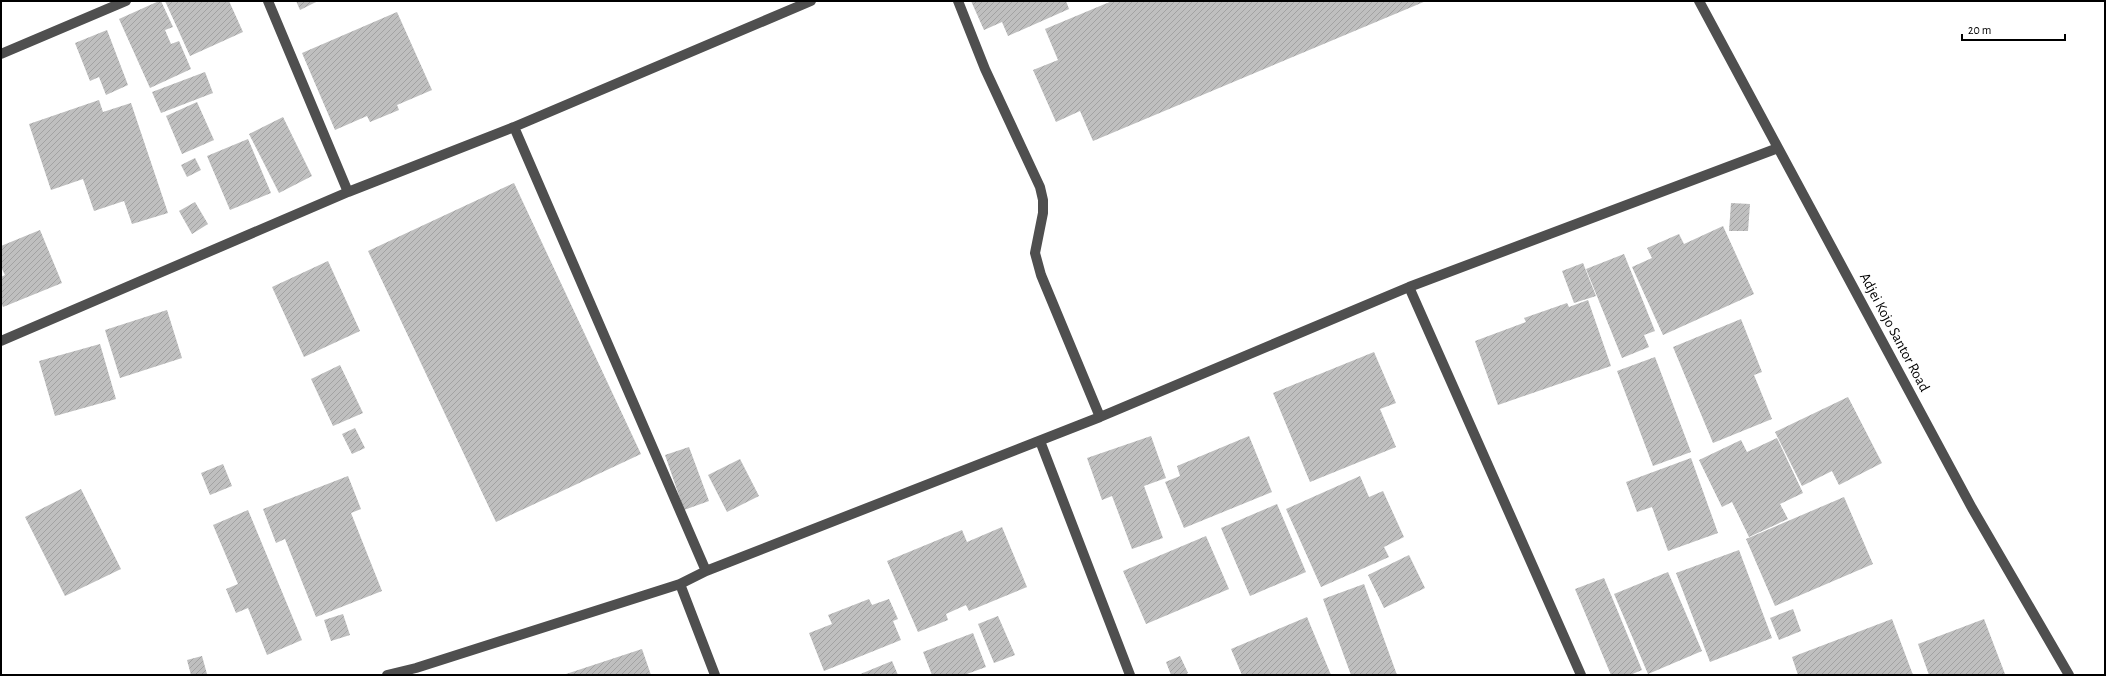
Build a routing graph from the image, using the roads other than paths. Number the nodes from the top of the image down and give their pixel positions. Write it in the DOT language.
graph roads {
  1 [pos="126,1"];
  2 [pos="268,1"];
  3 [pos="812,1"];
  4 [pos="958,1"];
  5 [pos="1700,1"];
  6 [pos="1,54"];
  7 [pos="514,127"];
  8 [pos="1778,148"];
  9 [pos="348,192"];
  10 [pos="1409,287"];
  11 [pos="1,341"];
  12 [pos="1100,417"];
  13 [pos="1040,441"];
  14 [pos="706,570"];
  15 [pos="680,584"];
  16 [pos="387,675"];
  17 [pos="715,675"];
  18 [pos="1130,675"];
  19 [pos="1581,675"];
  20 [pos="2069,675"];
  1 -- 6 [label="street"];
  2 -- 9 [label="street"];
  3 -- 7 [label="street"];
  4 -- 12 [label="street"];
  5 -- 8 [label="street, Adjei Kojo Santor Road"];
  7 -- 9 [label="street"];
  7 -- 14 [label="street"];
  8 -- 10 [label="street"];
  8 -- 20 [label="street, Adjei Kojo Santor Road"];
  9 -- 11 [label="street"];
  10 -- 12 [label="street"];
  10 -- 19 [label="street"];
  12 -- 13 [label="street"];
  13 -- 14 [label="street"];
  13 -- 18 [label="street"];
  14 -- 15 [label="street"];
  15 -- 16 [label="street"];
  15 -- 17 [label="street"];
}
